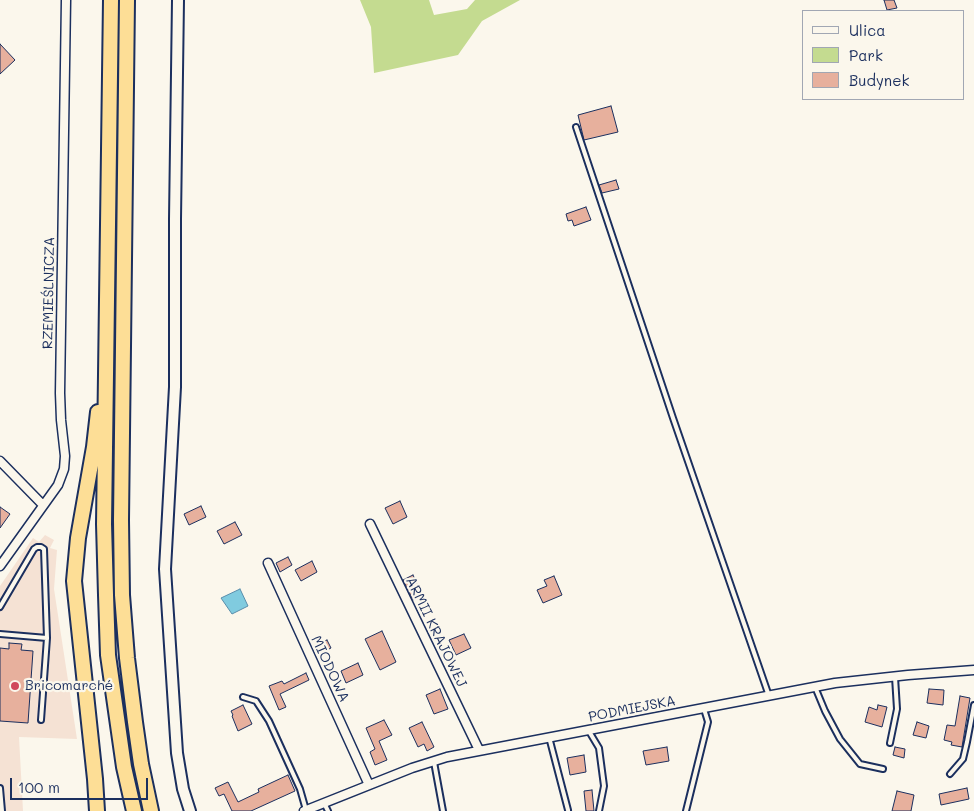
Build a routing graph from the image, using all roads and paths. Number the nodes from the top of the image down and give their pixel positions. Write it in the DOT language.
graph roads {
  1 [pos="66,0"];
  2 [pos="111,0"];
  3 [pos="127,0"];
  4 [pos="178,0"];
  5 [pos="576,127"];
  6 [pos="106,365"];
  7 [pos="0,461"];
  8 [pos="43,505"];
  9 [pos="370,524"];
  10 [pos="268,563"];
  11 [pos="0,566"];
  12 [pos="0,607"];
  13 [pos="0,634"];
  14 [pos="47,638"];
  15 [pos="974,670"];
  16 [pos="895,677"];
  17 [pos="815,687"];
  18 [pos="769,696"];
  19 [pos="243,697"];
  20 [pos="974,704"];
  21 [pos="704,708"];
  22 [pos="41,720"];
  23 [pos="590,730"];
  24 [pos="549,737"];
  25 [pos="890,743"];
  26 [pos="479,750"];
  27 [pos="434,761"];
  28 [pos="883,769"];
  29 [pos="950,774"];
  30 [pos="369,785"];
  31 [pos="0,788"];
  32 [pos="324,803"];
  33 [pos="305,810"];
  34 [pos="568,810"];
  35 [pos="2,811"];
  36 [pos="97,811"];
  37 [pos="134,811"];
  38 [pos="151,811"];
  39 [pos="190,811"];
  40 [pos="328,811"];
  41 [pos="443,811"];
  42 [pos="600,811"];
  43 [pos="686,811"];
  1 -- 8 [label="street, RZEMIEŚLNICZA"];
  2 -- 6 [label="highway"];
  3 -- 38 [label="highway"];
  4 -- 39 [label="street"];
  5 -- 18 [label="lane"];
  6 -- 36 [label="highway"];
  6 -- 37 [label="highway"];
  7 -- 8 [label="street"];
  8 -- 11 [label="street, RZEMIEŚLNICZA"];
  9 -- 26 [label="street, ARMII KRAJOWEJ"];
  10 -- 30 [label="street, MIODOWA"];
  12 -- 14 [label="lane"];
  13 -- 14 [label="lane"];
  14 -- 22 [label="lane"];
  15 -- 16 [label="street, PODMIEJSKA"];
  16 -- 17 [label="street, PODMIEJSKA"];
  16 -- 25 [label="lane"];
  17 -- 18 [label="street, PODMIEJSKA"];
  17 -- 28 [label="lane"];
  18 -- 21 [label="street, PODMIEJSKA"];
  19 -- 33 [label="lane"];
  20 -- 29 [label="lane"];
  21 -- 23 [label="street, PODMIEJSKA"];
  21 -- 43 [label="lane"];
  23 -- 24 [label="street, PODMIEJSKA"];
  23 -- 42 [label="lane"];
  24 -- 26 [label="street, PODMIEJSKA"];
  24 -- 34 [label="lane"];
  26 -- 27 [label="street, PODMIEJSKA"];
  27 -- 30 [label="street, PODMIEJSKA"];
  27 -- 41 [label="lane"];
  30 -- 32 [label="street, PODMIEJSKA"];
  31 -- 35 [label="lane"];
  32 -- 33 [label="street, PODMIEJSKA"];
  32 -- 40 [label="lane"];
}
